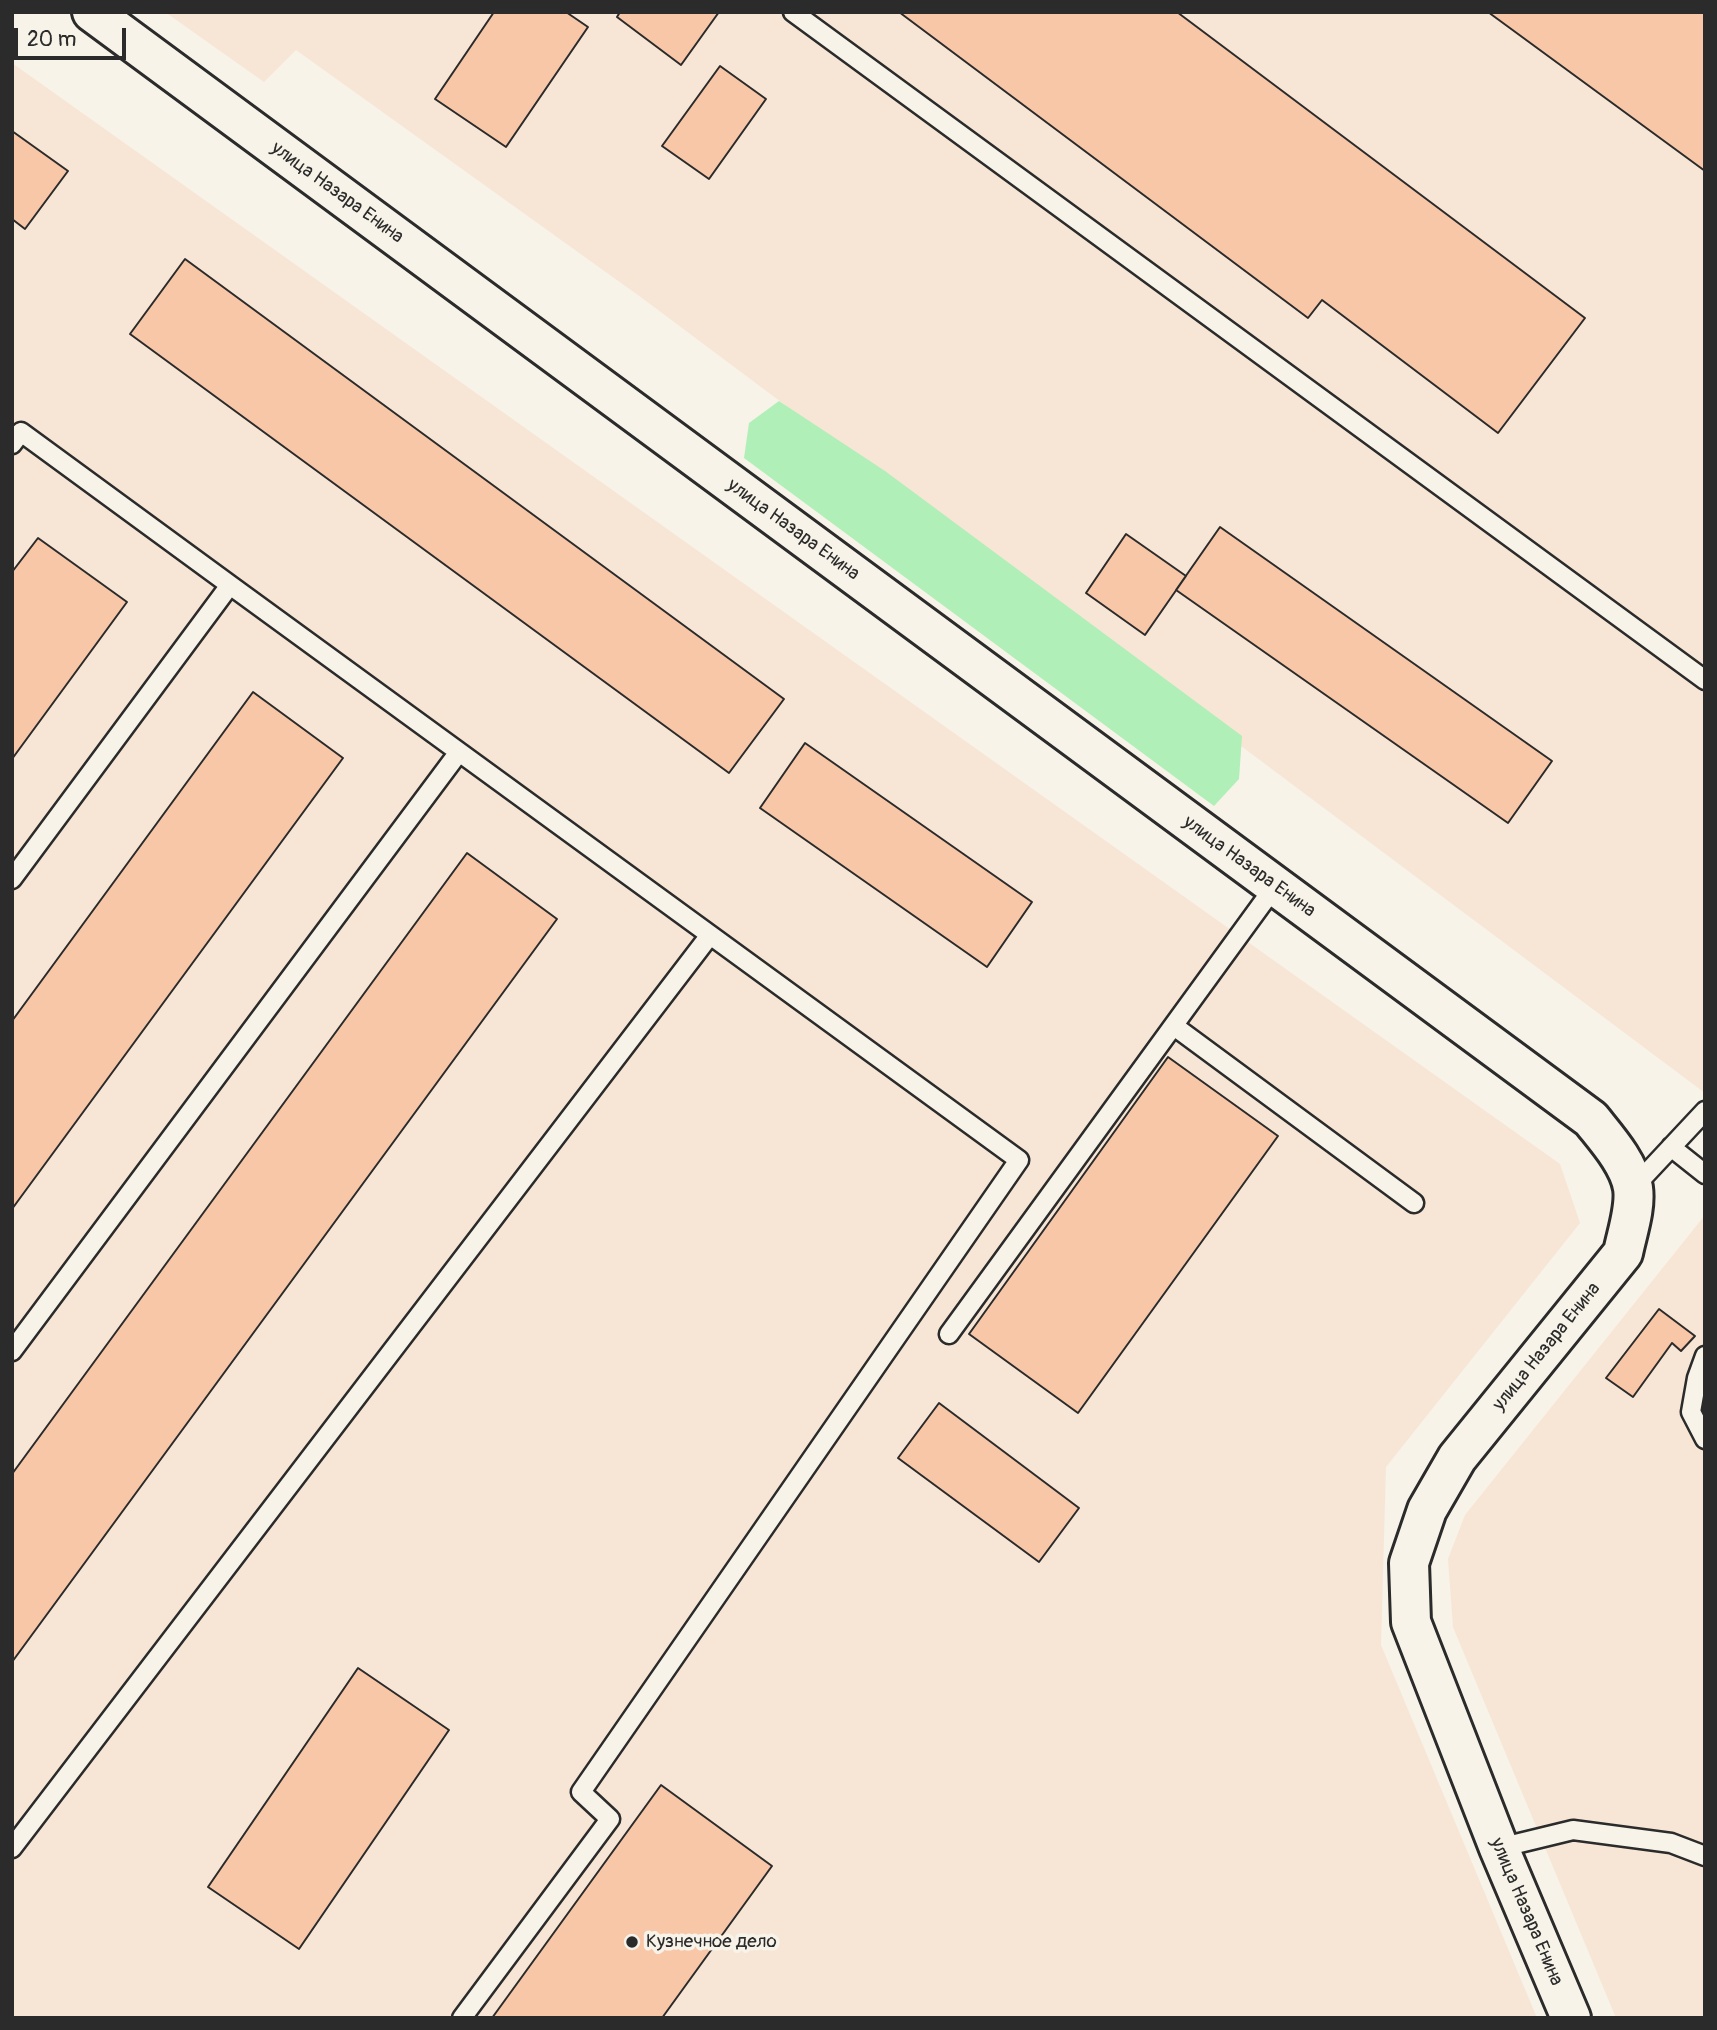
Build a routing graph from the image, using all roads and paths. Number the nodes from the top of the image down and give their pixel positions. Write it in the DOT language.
graph roads {
  1 [pos="92,12"];
  2 [pos="793,12"];
  3 [pos="12,444"];
  4 [pos="230,585"];
  5 [pos="1705,680"];
  6 [pos="459,752"];
  7 [pos="12,878"];
  8 [pos="1275,886"];
  9 [pos="710,934"];
  10 [pos="1174,1026"];
  11 [pos="1705,1111"];
  12 [pos="1671,1147"];
  13 [pos="1705,1174"];
  14 [pos="1633,1188"];
  15 [pos="1414,1203"];
  16 [pos="949,1334"];
  17 [pos="12,1352"];
  18 [pos="1705,1356"];
  19 [pos="1705,1439"];
  20 [pos="12,1848"];
  21 [pos="1499,1848"];
  22 [pos="1705,1856"];
  23 [pos="462,2018"];
  24 [pos="1570,2018"];
  1 -- 8 [label="main road, улица Назара Енина"];
  2 -- 5 [label="lane"];
  3 -- 4 [label="lane"];
  4 -- 6 [label="lane"];
  4 -- 7 [label="lane"];
  6 -- 9 [label="lane"];
  6 -- 17 [label="lane"];
  8 -- 10 [label="lane"];
  8 -- 14 [label="main road, улица Назара Енина"];
  9 -- 20 [label="lane"];
  9 -- 23 [label="lane"];
  10 -- 15 [label="lane"];
  10 -- 16 [label="lane"];
  11 -- 12 [label="lane"];
  12 -- 13 [label="lane"];
  12 -- 14 [label="lane"];
  14 -- 21 [label="main road, улица Назара Енина"];
  18 -- 19 [label="lane"];
  21 -- 22 [label="lane"];
  21 -- 24 [label="main road, улица Назара Енина"];
}
